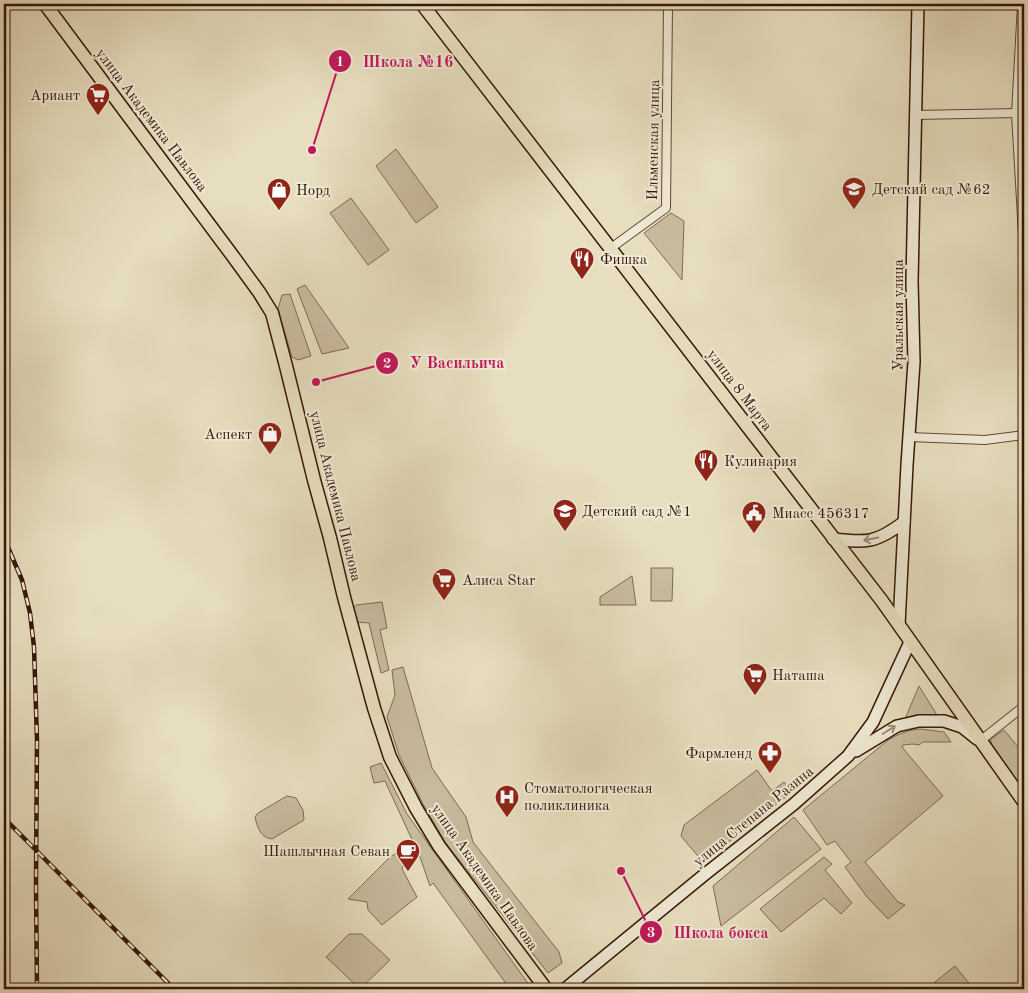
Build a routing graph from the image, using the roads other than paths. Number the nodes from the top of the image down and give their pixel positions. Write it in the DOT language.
graph roads {
  1 [pos="45,4"];
  2 [pos="422,4"];
  3 [pos="668,4"];
  4 [pos="918,4"];
  5 [pos="1022,4"];
  6 [pos="1020,114"];
  7 [pos="915,115"];
  8 [pos="611,248"];
  9 [pos="1024,252"];
  10 [pos="1024,435"];
  11 [pos="909,437"];
  12 [pos="904,522"];
  13 [pos="833,539"];
  14 [pos="899,625"];
  15 [pos="910,642"];
  16 [pos="1024,706"];
  17 [pos="980,741"];
  18 [pos="848,756"];
  19 [pos="1024,802"];
  20 [pos="546,989"];
  21 [pos="565,989"];
  1 -- 20 [label="main road, улица Академика Павлова"];
  2 -- 8 [label="main road, улица 8 Марта"];
  3 -- 8 [label="street, Ильменская улица"];
  4 -- 7 [label="street, Уральская улица"];
  5 -- 6 [label="street"];
  6 -- 7 [label="street"];
  6 -- 9 [label="street"];
  7 -- 11 [label="street, Уральская улица"];
  8 -- 13 [label="main road, улица 8 Марта"];
  10 -- 11 [label="street"];
  11 -- 12 [label="street, Уральская улица"];
  12 -- 13 [label="street, one-way"];
  12 -- 14 [label="street, Уральская улица"];
  13 -- 14 [label="main road, улица 8 Марта"];
  14 -- 15 [label="main road, улица 8 Марта"];
  15 -- 17 [label="main road, улица 8 Марта"];
  15 -- 18 [label="street, улица Степана Разина"];
  16 -- 17 [label="street"];
  18 -- 17 [label="street, one-way"];
  17 -- 19 [label="main road, улица 8 Марта"];
  18 -- 21 [label="street, улица Степана Разина"];
}
